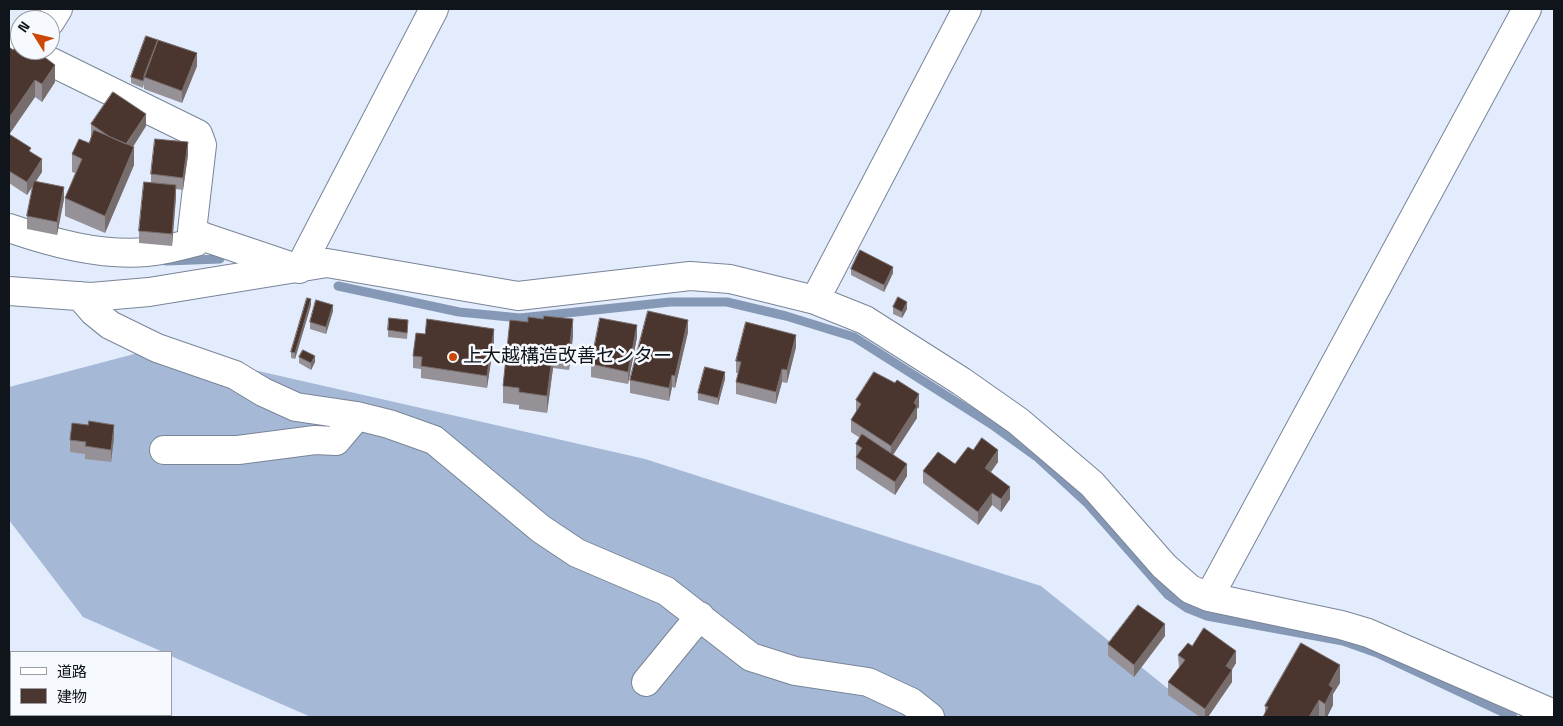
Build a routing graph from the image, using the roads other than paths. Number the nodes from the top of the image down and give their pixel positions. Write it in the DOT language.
graph roads {
  1 [pos="434,9"];
  2 [pos="967,9"];
  3 [pos="1527,9"];
  4 [pos="42,60"];
  5 [pos="9,228"];
  6 [pos="196,243"];
  7 [pos="299,269"];
  8 [pos="156,284"];
  9 [pos="9,291"];
  10 [pos="80,296"];
  11 [pos="815,300"];
  12 [pos="357,416"];
  13 [pos="164,450"];
  14 [pos="1209,597"];
  15 [pos="700,616"];
  16 [pos="646,682"];
  17 [pos="1554,714"];
  18 [pos="930,717"];
  1 -- 7 [label="street"];
  2 -- 11 [label="street"];
  3 -- 14 [label="street"];
  4 -- 6 [label="street"];
  5 -- 6 [label="street"];
  6 -- 7 [label="street"];
  6 -- 8 [label="street"];
  7 -- 8 [label="street"];
  7 -- 11 [label="street"];
  8 -- 10 [label="street"];
  9 -- 10 [label="street"];
  10 -- 12 [label="street"];
  11 -- 14 [label="street"];
  12 -- 13 [label="street"];
  12 -- 15 [label="street"];
  14 -- 17 [label="street"];
  15 -- 16 [label="street"];
  15 -- 18 [label="street"];
}
